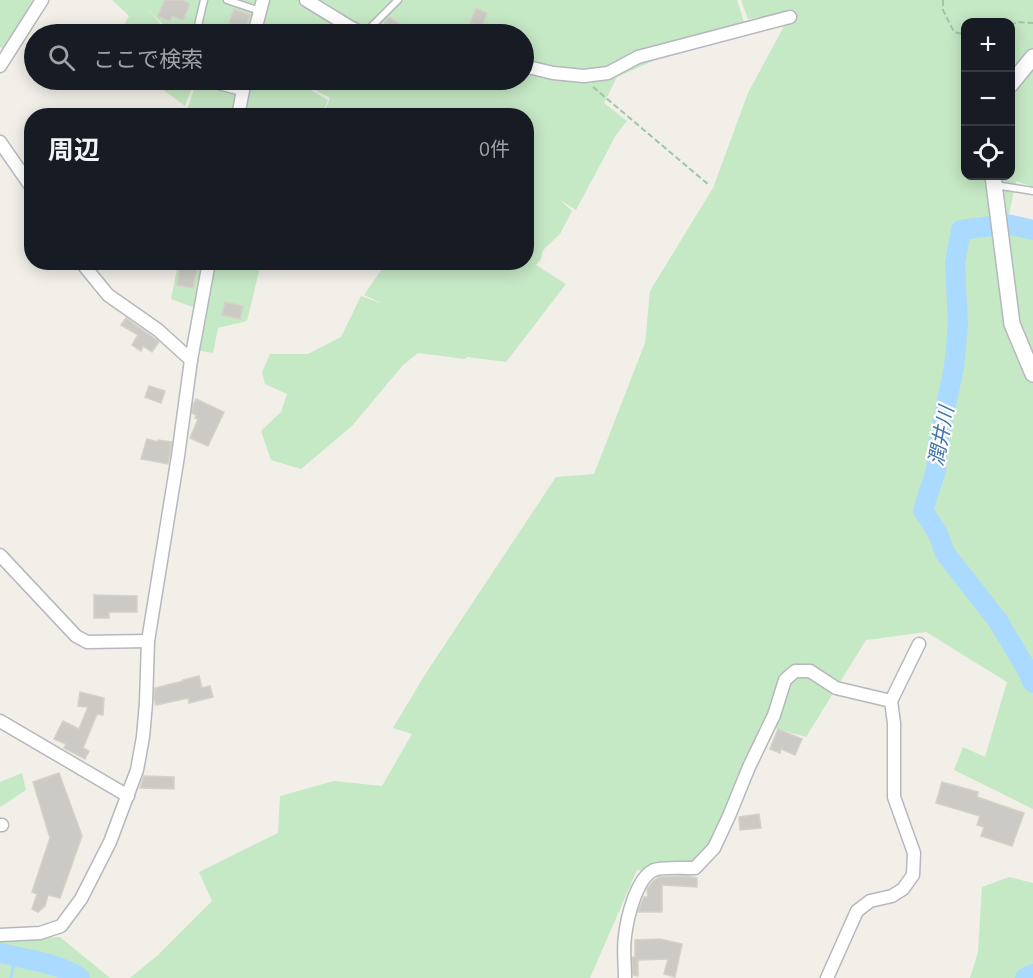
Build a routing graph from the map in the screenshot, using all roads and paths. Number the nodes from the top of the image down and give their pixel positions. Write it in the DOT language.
graph roads {
  1 [pos="42,0"];
  2 [pos="204,0"];
  3 [pos="227,0"];
  4 [pos="306,0"];
  5 [pos="398,0"];
  6 [pos="942,0"];
  7 [pos="261,6"];
  8 [pos="790,17"];
  9 [pos="1015,23"];
  10 [pos="1033,23"];
  11 [pos="27,24"];
  12 [pos="198,24"];
  13 [pos="256,24"];
  14 [pos="345,24"];
  15 [pos="374,24"];
  16 [pos="24,28"];
  17 [pos="961,34"];
  18 [pos="1033,57"];
  19 [pos="0,66"];
  20 [pos="534,68"];
  21 [pos="580,75"];
  22 [pos="1015,80"];
  23 [pos="232,90"];
  24 [pos="243,90"];
  25 [pos="242,93"];
  26 [pos="239,108"];
  27 [pos="0,142"];
  28 [pos="24,176"];
  29 [pos="994,184"];
  30 [pos="709,185"];
  31 [pos="1033,191"];
  32 [pos="88,270"];
  33 [pos="208,270"];
  34 [pos="191,360"];
  35 [pos="1033,374"];
  36 [pos="0,555"];
  37 [pos="148,641"];
  38 [pos="919,645"];
  39 [pos="891,701"];
  40 [pos="0,721"];
  41 [pos="128,796"];
  42 [pos="0,935"];
  43 [pos="625,978"];
  44 [pos="827,978"];
  1 -- 11 [label="street"];
  2 -- 12 [label="lane"];
  3 -- 7 [label="lane"];
  4 -- 14 [label="street"];
  5 -- 15 [label="lane"];
  6 -- 17 [label="path"];
  7 -- 13 [label="street"];
  8 -- 21 [label="street"];
  9 -- 10 [label="path"];
  16 -- 19 [label="street"];
  18 -- 22 [label="street"];
  20 -- 21 [label="street"];
  21 -- 30 [label="path"];
  23 -- 25 [label="lane"];
  24 -- 25 [label="street"];
  25 -- 26 [label="street"];
  27 -- 28 [label="street"];
  29 -- 31 [label="lane"];
  29 -- 35 [label="street"];
  32 -- 34 [label="street"];
  33 -- 34 [label="street"];
  34 -- 37 [label="street"];
  36 -- 37 [label="street"];
  37 -- 41 [label="street"];
  38 -- 39 [label="street"];
  39 -- 43 [label="street"];
  39 -- 44 [label="street"];
  40 -- 41 [label="street"];
  41 -- 42 [label="street"];
}
